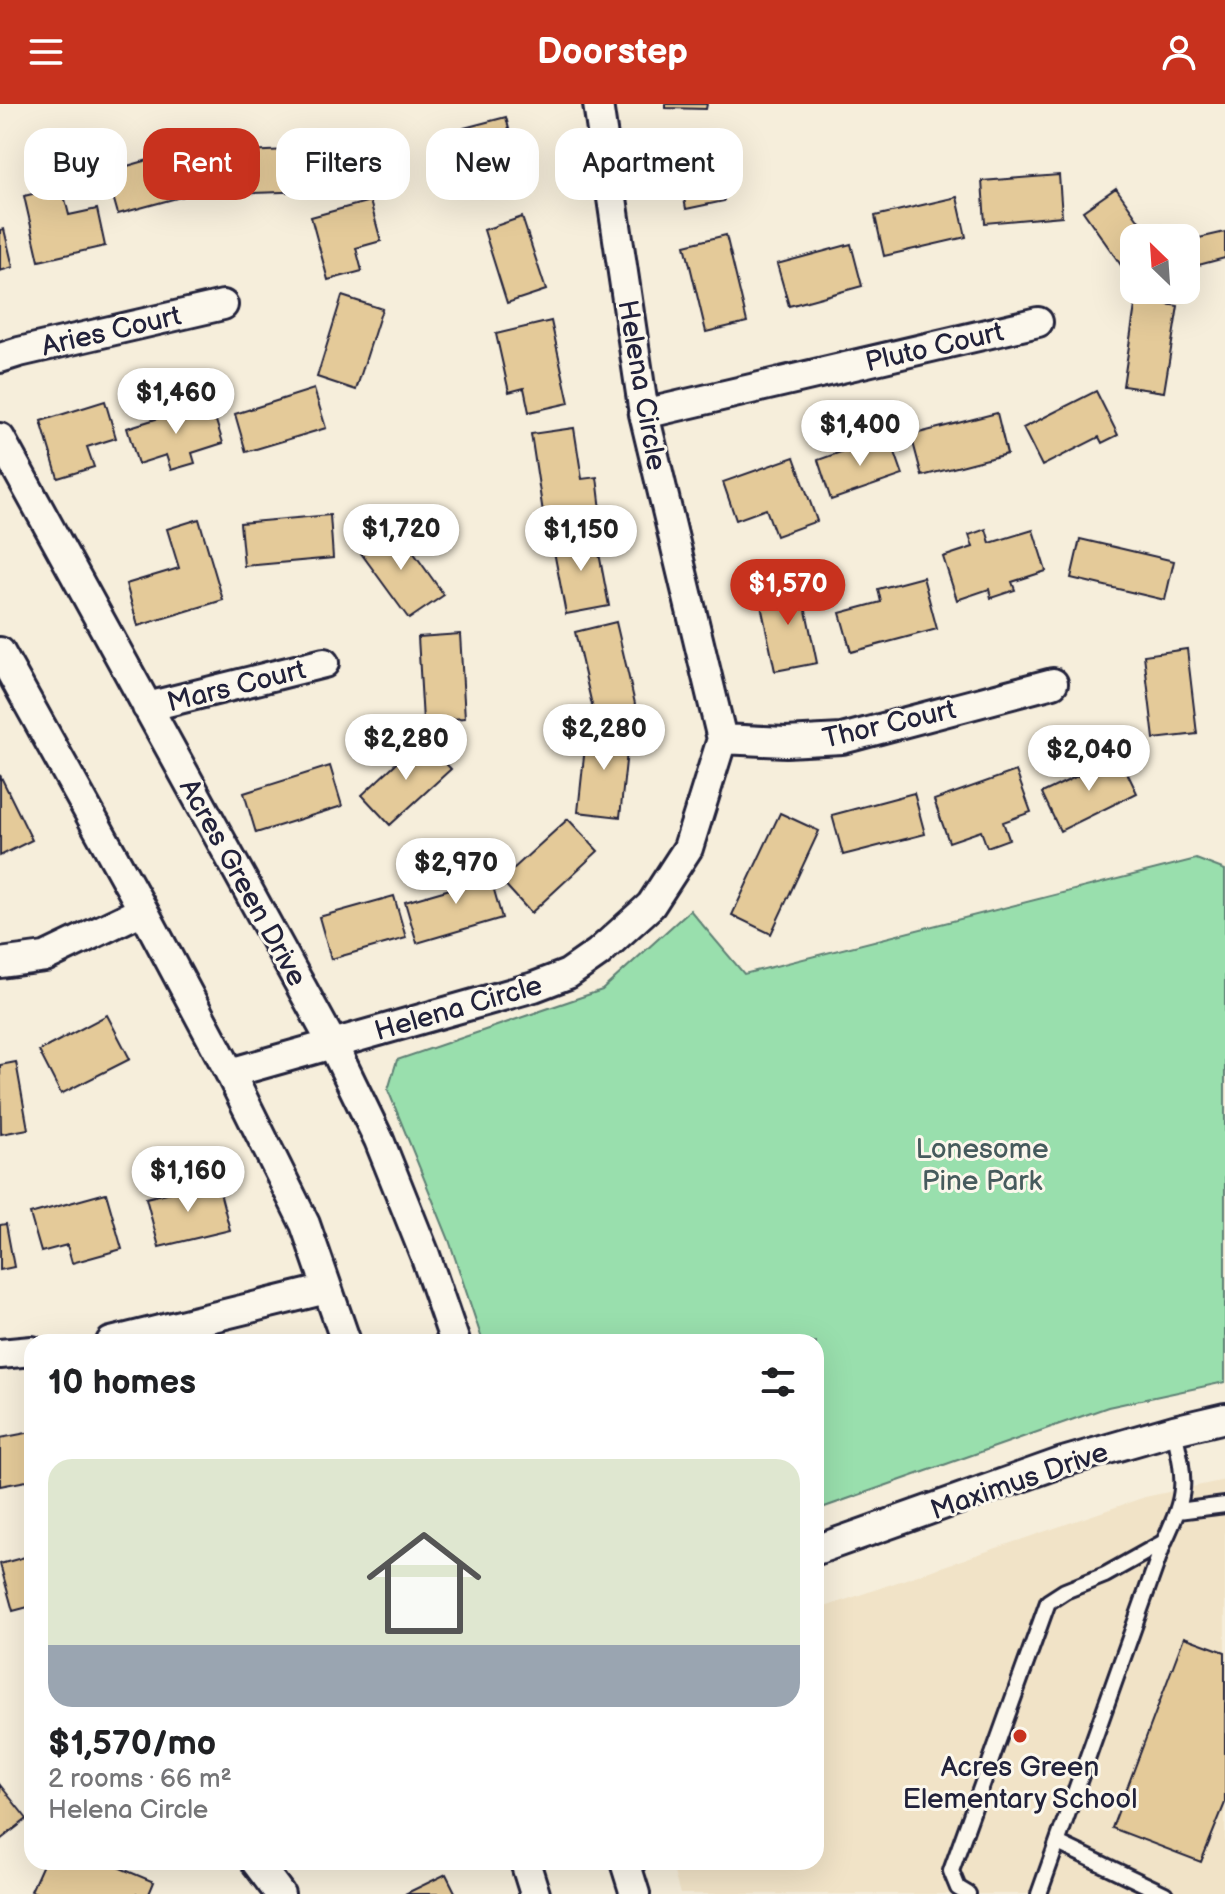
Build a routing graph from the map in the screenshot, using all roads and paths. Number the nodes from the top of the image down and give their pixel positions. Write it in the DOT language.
graph roads {
  1 [pos="598,104"];
  2 [pos="223,305"];
  3 [pos="1038,322"];
  4 [pos="0,358"];
  5 [pos="644,414"];
  6 [pos="0,438"];
  7 [pos="0,652"];
  8 [pos="324,663"];
  9 [pos="1053,683"];
  10 [pos="147,707"];
  11 [pos="722,739"];
  12 [pos="143,910"];
  13 [pos="0,963"];
  14 [pos="332,1043"];
  15 [pos="230,1073"];
  16 [pos="327,1289"];
  17 [pos="144,1334"];
  18 [pos="343,1334"];
  19 [pos="452,1334"];
  20 [pos="24,1352"];
  21 [pos="0,1354"];
  22 [pos="1225,1418"];
  23 [pos="1174,1430"];
  24 [pos="1225,1505"];
  25 [pos="1178,1511"];
  26 [pos="1164,1542"];
  27 [pos="824,1547"];
  28 [pos="1058,1843"];
  29 [pos="262,1870"];
  30 [pos="528,1870"];
  31 [pos="628,1870"];
  32 [pos="280,1894"];
  33 [pos="535,1894"];
  34 [pos="635,1894"];
  35 [pos="968,1894"];
  36 [pos="1039,1894"];
  37 [pos="1165,1894"];
  1 -- 5 [label="street, Helena Circle"];
  2 -- 4 [label="street, Aries Court"];
  3 -- 5 [label="street, Pluto Court"];
  5 -- 11 [label="street, Helena Circle"];
  6 -- 10 [label="street, Acres Green Drive"];
  7 -- 12 [label="street"];
  8 -- 10 [label="street, Mars Court"];
  9 -- 11 [label="street, Thor Court"];
  10 -- 14 [label="street, Acres Green Drive"];
  11 -- 14 [label="street, Helena Circle"];
  12 -- 13 [label="street"];
  12 -- 15 [label="street"];
  14 -- 15 [label="street, Helena Circle"];
  14 -- 19 [label="street, Acres Green Drive"];
  15 -- 16 [label="street"];
  16 -- 17 [label="street"];
  16 -- 18 [label="street"];
  20 -- 21 [label="street"];
  22 -- 23 [label="street, Maximus Drive"];
  23 -- 25 [label="lane"];
  23 -- 27 [label="street, Maximus Drive"];
  24 -- 25 [label="lane"];
  25 -- 26 [label="lane"];
  26 -- 28 [label="lane"];
  26 -- 35 [label="lane"];
  28 -- 36 [label="lane"];
  28 -- 37 [label="lane"];
  29 -- 32 [label="street"];
  30 -- 33 [label="street"];
  31 -- 34 [label="street"];
}
